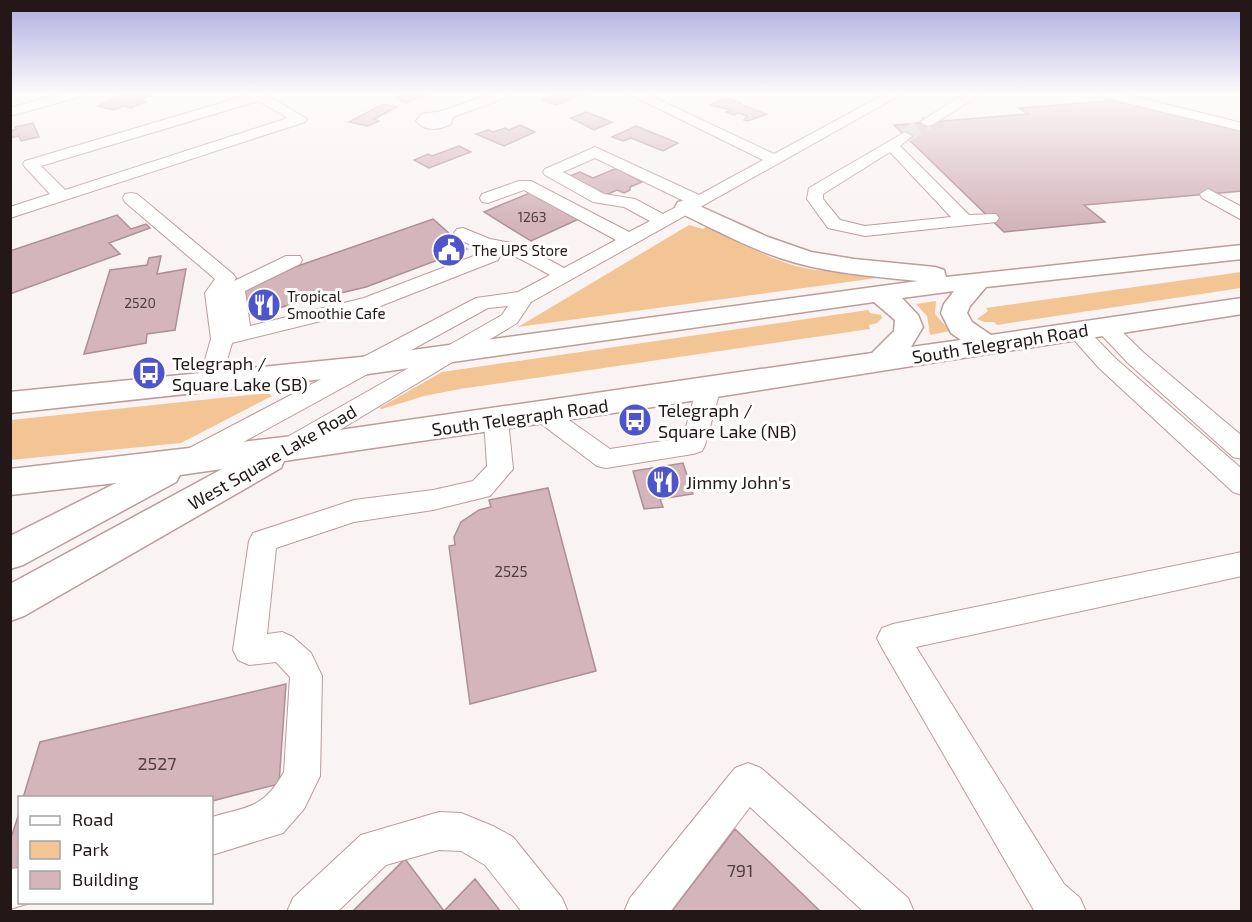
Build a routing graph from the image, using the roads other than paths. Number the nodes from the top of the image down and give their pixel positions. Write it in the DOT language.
graph roads {
  1 [pos="121,137"];
  2 [pos="244,137"];
  3 [pos="727,137"];
  4 [pos="816,137"];
  5 [pos="903,137"];
  6 [pos="891,145"];
  7 [pos="926,157"];
  8 [pos="904,158"];
  9 [pos="775,160"];
  10 [pos="864,161"];
  11 [pos="946,175"];
  12 [pos="923,177"];
  13 [pos="1208,194"];
  14 [pos="62,196"];
  15 [pos="967,196"];
  16 [pos="131,198"];
  17 [pos="488,198"];
  18 [pos="943,198"];
  19 [pos="692,204"];
  20 [pos="10,213"];
  21 [pos="1242,215"];
  22 [pos="990,218"];
  23 [pos="662,220"];
  24 [pos="964,220"];
  25 [pos="628,239"];
  26 [pos="1242,252"];
  27 [pos="491,256"];
  28 [pos="564,275"];
  29 [pos="226,278"];
  30 [pos="978,280"];
  31 [pos="546,285"];
  32 [pos="880,294"];
  33 [pos="523,298"];
  34 [pos="1242,306"];
  35 [pos="1105,327"];
  36 [pos="1077,332"];
  37 [pos="231,337"];
  38 [pos="987,345"];
  39 [pos="450,354"];
  40 [pos="880,362"];
  41 [pos="361,366"];
  42 [pos="1166,382"];
  43 [pos="209,384"];
  44 [pos="709,387"];
  45 [pos="1137,388"];
  46 [pos="10,403"];
  47 [pos="544,414"];
  48 [pos="496,420"];
  49 [pos="1242,450"];
  50 [pos="284,451"];
  51 [pos="181,464"];
  52 [pos="1238,478"];
  53 [pos="10,482"];
  54 [pos="10,554"];
  55 [pos="1242,564"];
  56 [pos="10,604"];
  57 [pos="213,836"];
  58 [pos="307,912"];
  59 [pos="548,912"];
  60 [pos="645,912"];
  61 [pos="894,912"];
  62 [pos="1066,912"];
  1 -- 14 [label="street"];
  2 -- 14 [label="street"];
  3 -- 9 [label="street"];
  4 -- 9 [label="street, West Square Lake Road"];
  5 -- 6 [label="street"];
  6 -- 8 [label="street"];
  6 -- 10 [label="street"];
  7 -- 8 [label="street"];
  8 -- 10 [label="street"];
  8 -- 12 [label="street"];
  9 -- 19 [label="street, West Square Lake Road"];
  10 -- 24 [label="street"];
  11 -- 12 [label="street"];
  12 -- 18 [label="street"];
  13 -- 21 [label="street"];
  14 -- 20 [label="street"];
  15 -- 18 [label="street"];
  16 -- 29 [label="street"];
  17 -- 25 [label="street"];
  18 -- 24 [label="street"];
  19 -- 23 [label="street, West Square Lake Road"];
  19 -- 23 [label="street"];
  19 -- 30 [label="highway"];
  22 -- 24 [label="street"];
  23 -- 25 [label="street, West Square Lake Road"];
  25 -- 28 [label="street, West Square Lake Road"];
  26 -- 30 [label="highway"];
  27 -- 28 [label="street"];
  27 -- 31 [label="street"];
  27 -- 37 [label="street"];
  28 -- 31 [label="street, West Square Lake Road"];
  29 -- 37 [label="street"];
  29 -- 37 [label="street"];
  30 -- 32 [label="highway"];
  30 -- 38 [label="highway"];
  31 -- 33 [label="street, West Square Lake Road"];
  32 -- 39 [label="highway"];
  32 -- 40 [label="highway"];
  33 -- 39 [label="street, West Square Lake Road"];
  33 -- 41 [label="street, West Square Lake Road"];
  34 -- 35 [label="highway, South Telegraph Road"];
  35 -- 36 [label="highway, South Telegraph Road"];
  35 -- 42 [label="street"];
  36 -- 38 [label="highway, South Telegraph Road"];
  36 -- 45 [label="street"];
  37 -- 43 [label="street"];
  38 -- 40 [label="highway, South Telegraph Road"];
  39 -- 41 [label="highway"];
  39 -- 50 [label="street, West Square Lake Road"];
  40 -- 44 [label="highway, South Telegraph Road"];
  41 -- 43 [label="highway"];
  41 -- 51 [label="street, West Square Lake Road"];
  42 -- 45 [label="street"];
  42 -- 49 [label="street"];
  43 -- 46 [label="highway"];
  44 -- 47 [label="highway, South Telegraph Road"];
  44 -- 47 [label="street"];
  45 -- 52 [label="street"];
  47 -- 48 [label="highway, South Telegraph Road"];
  48 -- 50 [label="highway, South Telegraph Road"];
  48 -- 57 [label="street"];
  50 -- 51 [label="highway, South Telegraph Road"];
  50 -- 56 [label="highway, West Square Lake Road"];
  51 -- 53 [label="highway, South Telegraph Road"];
  51 -- 54 [label="highway, West Square Lake Road"];
  55 -- 62 [label="street"];
  58 -- 59 [label="street"];
  60 -- 61 [label="street"];
}
